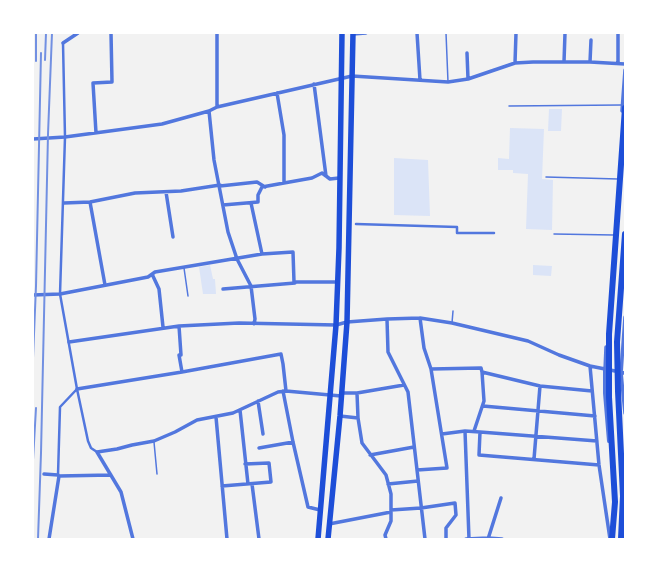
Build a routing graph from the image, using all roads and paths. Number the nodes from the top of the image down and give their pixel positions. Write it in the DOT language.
graph roads {
  1 [pos="78,33"];
  2 [pos="111,33"];
  3 [pos="216,33"];
  4 [pos="342,33"];
  5 [pos="366,33"];
  6 [pos="417,33"];
  7 [pos="446,33"];
  8 [pos="516,33"];
  9 [pos="565,33"];
  10 [pos="618,33"];
  11 [pos="353,34"];
  12 [pos="591,40"];
  13 [pos="63,43"];
  14 [pos="467,53"];
  15 [pos="564,62"];
  16 [pos="590,62"];
  17 [pos="515,63"];
  18 [pos="618,64"];
  19 [pos="625,64"];
  20 [pos="625,70"];
  21 [pos="352,76"];
  22 [pos="342,78"];
  23 [pos="468,78"];
  24 [pos="420,80"];
  25 [pos="448,82"];
  26 [pos="314,84"];
  27 [pos="277,93"];
  28 [pos="509,106"];
  29 [pos="624,106"];
  30 [pos="217,107"];
  31 [pos="209,111"];
  32 [pos="96,133"];
  33 [pos="65,137"];
  34 [pos="33,139"];
  35 [pos="326,176"];
  36 [pos="546,177"];
  37 [pos="339,178"];
  38 [pos="618,179"];
  39 [pos="284,183"];
  40 [pos="220,185"];
  41 [pos="265,187"];
  42 [pos="166,192"];
  43 [pos="90,202"];
  44 [pos="64,203"];
  45 [pos="252,203"];
  46 [pos="223,205"];
  47 [pos="356,224"];
  48 [pos="494,234"];
  49 [pos="554,234"];
  50 [pos="625,234"];
  51 [pos="614,236"];
  52 [pos="173,237"];
  53 [pos="262,254"];
  54 [pos="237,259"];
  55 [pos="184,267"];
  56 [pos="152,274"];
  57 [pos="294,282"];
  58 [pos="337,282"];
  59 [pos="105,285"];
  60 [pos="251,286"];
  61 [pos="223,289"];
  62 [pos="60,294"];
  63 [pos="33,295"];
  64 [pos="188,296"];
  65 [pos="453,311"];
  66 [pos="625,317"];
  67 [pos="420,318"];
  68 [pos="387,319"];
  69 [pos="347,322"];
  70 [pos="452,323"];
  71 [pos="254,324"];
  72 [pos="336,325"];
  73 [pos="179,326"];
  74 [pos="163,327"];
  75 [pos="69,342"];
  76 [pos="590,366"];
  77 [pos="431,369"];
  78 [pos="605,370"];
  79 [pos="182,372"];
  80 [pos="482,372"];
  81 [pos="623,373"];
  82 [pos="404,385"];
  83 [pos="540,386"];
  84 [pos="77,389"];
  85 [pos="285,391"];
  86 [pos="592,391"];
  87 [pos="357,393"];
  88 [pos="342,394"];
  89 [pos="330,396"];
  90 [pos="258,401"];
  91 [pos="483,406"];
  92 [pos="240,410"];
  93 [pos="538,411"];
  94 [pos="625,413"];
  95 [pos="340,416"];
  96 [pos="595,416"];
  97 [pos="216,417"];
  98 [pos="358,418"];
  99 [pos="474,431"];
  100 [pos="465,432"];
  101 [pos="480,432"];
  102 [pos="263,434"];
  103 [pos="442,434"];
  104 [pos="536,436"];
  105 [pos="597,440"];
  106 [pos="154,441"];
  107 [pos="293,442"];
  108 [pos="414,447"];
  109 [pos="259,448"];
  110 [pos="97,452"];
  111 [pos="370,455"];
  112 [pos="534,460"];
  113 [pos="245,464"];
  114 [pos="600,465"];
  115 [pos="417,470"];
  116 [pos="44,474"];
  117 [pos="157,474"];
  118 [pos="59,476"];
  119 [pos="111,476"];
  120 [pos="418,481"];
  121 [pos="250,484"];
  122 [pos="388,484"];
  123 [pos="222,486"];
  124 [pos="501,498"];
  125 [pos="421,508"];
  126 [pos="320,510"];
  127 [pos="391,511"];
  128 [pos="329,524"];
  129 [pos="488,538"];
  130 [pos="49,539"];
  131 [pos="133,539"];
  132 [pos="227,539"];
  133 [pos="259,539"];
  134 [pos="318,539"];
  135 [pos="328,539"];
  136 [pos="386,539"];
  137 [pos="425,539"];
  138 [pos="446,539"];
  139 [pos="466,539"];
  140 [pos="469,539"];
  141 [pos="502,539"];
  142 [pos="611,539"];
  143 [pos="620,539"];
  1 -- 13 [label="street"];
  2 -- 32 [label="street"];
  3 -- 30 [label="street"];
  4 -- 22 [label="highway"];
  5 -- 11 [label="street"];
  6 -- 24 [label="street"];
  7 -- 25 [label="lane"];
  8 -- 17 [label="street"];
  9 -- 15 [label="street"];
  10 -- 18 [label="street"];
  11 -- 21 [label="highway"];
  12 -- 16 [label="street"];
  13 -- 33 [label="street"];
  14 -- 23 [label="street"];
  15 -- 16 [label="street"];
  15 -- 17 [label="street"];
  16 -- 18 [label="street"];
  17 -- 23 [label="street"];
  18 -- 19 [label="street"];
  20 -- 29 [label="street"];
  21 -- 22 [label="street"];
  21 -- 24 [label="street"];
  21 -- 69 [label="highway"];
  22 -- 26 [label="street"];
  22 -- 37 [label="highway"];
  23 -- 25 [label="street"];
  24 -- 25 [label="street"];
  26 -- 27 [label="street"];
  26 -- 35 [label="street"];
  27 -- 30 [label="street"];
  27 -- 39 [label="street"];
  28 -- 29 [label="lane"];
  29 -- 38 [label="street"];
  29 -- 142 [label="highway"];
  30 -- 31 [label="street"];
  31 -- 32 [label="street"];
  31 -- 40 [label="street"];
  32 -- 33 [label="street"];
  33 -- 34 [label="street"];
  33 -- 44 [label="street"];
  35 -- 37 [label="street"];
  35 -- 39 [label="street"];
  36 -- 38 [label="lane"];
  37 -- 58 [label="highway"];
  38 -- 51 [label="street"];
  39 -- 41 [label="street"];
  40 -- 41 [label="street"];
  40 -- 42 [label="street"];
  40 -- 46 [label="street"];
  41 -- 45 [label="street"];
  42 -- 43 [label="street"];
  42 -- 52 [label="street"];
  43 -- 44 [label="street"];
  43 -- 59 [label="street"];
  44 -- 62 [label="street"];
  45 -- 46 [label="street"];
  45 -- 53 [label="street"];
  46 -- 54 [label="street"];
  47 -- 48 [label="street"];
  49 -- 51 [label="lane"];
  50 -- 143 [label="highway"];
  51 -- 78 [label="street"];
  53 -- 54 [label="street"];
  53 -- 57 [label="street"];
  54 -- 55 [label="street"];
  54 -- 60 [label="street"];
  55 -- 56 [label="street"];
  55 -- 64 [label="lane"];
  56 -- 59 [label="street"];
  56 -- 74 [label="street"];
  57 -- 58 [label="street"];
  57 -- 60 [label="street"];
  58 -- 72 [label="highway"];
  59 -- 62 [label="street"];
  60 -- 61 [label="street"];
  60 -- 71 [label="street"];
  62 -- 63 [label="street"];
  62 -- 75 [label="street"];
  65 -- 70 [label="lane"];
  66 -- 81 [label="street"];
  67 -- 68 [label="street"];
  67 -- 70 [label="street"];
  67 -- 77 [label="street"];
  68 -- 69 [label="street"];
  68 -- 82 [label="street"];
  69 -- 72 [label="street"];
  69 -- 88 [label="highway"];
  70 -- 76 [label="street"];
  71 -- 72 [label="street"];
  71 -- 73 [label="street"];
  72 -- 89 [label="highway"];
  73 -- 74 [label="street"];
  73 -- 79 [label="street"];
  74 -- 75 [label="street"];
  75 -- 84 [label="street"];
  76 -- 78 [label="street"];
  76 -- 86 [label="street"];
  77 -- 80 [label="street"];
  77 -- 103 [label="street"];
  78 -- 81 [label="street"];
  78 -- 142 [label="street"];
  79 -- 84 [label="street"];
  79 -- 85 [label="street"];
  80 -- 83 [label="street"];
  80 -- 91 [label="street"];
  81 -- 94 [label="street"];
  82 -- 87 [label="street"];
  82 -- 108 [label="street"];
  83 -- 86 [label="street"];
  83 -- 93 [label="street"];
  84 -- 110 [label="street"];
  84 -- 118 [label="street"];
  85 -- 89 [label="street"];
  85 -- 90 [label="street"];
  85 -- 107 [label="street"];
  86 -- 96 [label="street"];
  87 -- 88 [label="street"];
  87 -- 98 [label="street"];
  88 -- 89 [label="street"];
  88 -- 95 [label="highway"];
  89 -- 126 [label="highway"];
  90 -- 92 [label="street"];
  90 -- 102 [label="street"];
  91 -- 93 [label="street"];
  91 -- 99 [label="street"];
  92 -- 97 [label="street"];
  92 -- 113 [label="street"];
  93 -- 96 [label="street"];
  93 -- 104 [label="street"];
  95 -- 98 [label="street"];
  95 -- 128 [label="highway"];
  96 -- 105 [label="street"];
  97 -- 106 [label="street"];
  97 -- 123 [label="street"];
  98 -- 111 [label="street"];
  99 -- 100 [label="street"];
  99 -- 101 [label="street"];
  100 -- 103 [label="street"];
  100 -- 140 [label="street"];
  101 -- 104 [label="street"];
  101 -- 112 [label="street"];
  103 -- 115 [label="street"];
  104 -- 105 [label="street"];
  104 -- 112 [label="street"];
  105 -- 114 [label="street"];
  106 -- 110 [label="street"];
  106 -- 117 [label="lane"];
  107 -- 109 [label="street"];
  107 -- 126 [label="street"];
  108 -- 111 [label="street"];
  108 -- 115 [label="street"];
  110 -- 119 [label="street"];
  111 -- 122 [label="street"];
  112 -- 114 [label="street"];
  113 -- 121 [label="street"];
  113 -- 121 [label="street"];
  114 -- 142 [label="street"];
  115 -- 120 [label="street"];
  116 -- 118 [label="street"];
  118 -- 119 [label="street"];
  118 -- 130 [label="street"];
  119 -- 131 [label="street"];
  120 -- 122 [label="street"];
  120 -- 125 [label="street"];
  121 -- 123 [label="street"];
  121 -- 133 [label="street"];
  122 -- 127 [label="street"];
  123 -- 132 [label="street"];
  124 -- 129 [label="street"];
  125 -- 127 [label="street"];
  125 -- 137 [label="street"];
  125 -- 138 [label="street"];
  126 -- 134 [label="highway"];
  127 -- 128 [label="street"];
  127 -- 136 [label="street"];
  128 -- 135 [label="highway"];
  129 -- 140 [label="street"];
  129 -- 141 [label="street"];
  139 -- 140 [label="street"];
}
